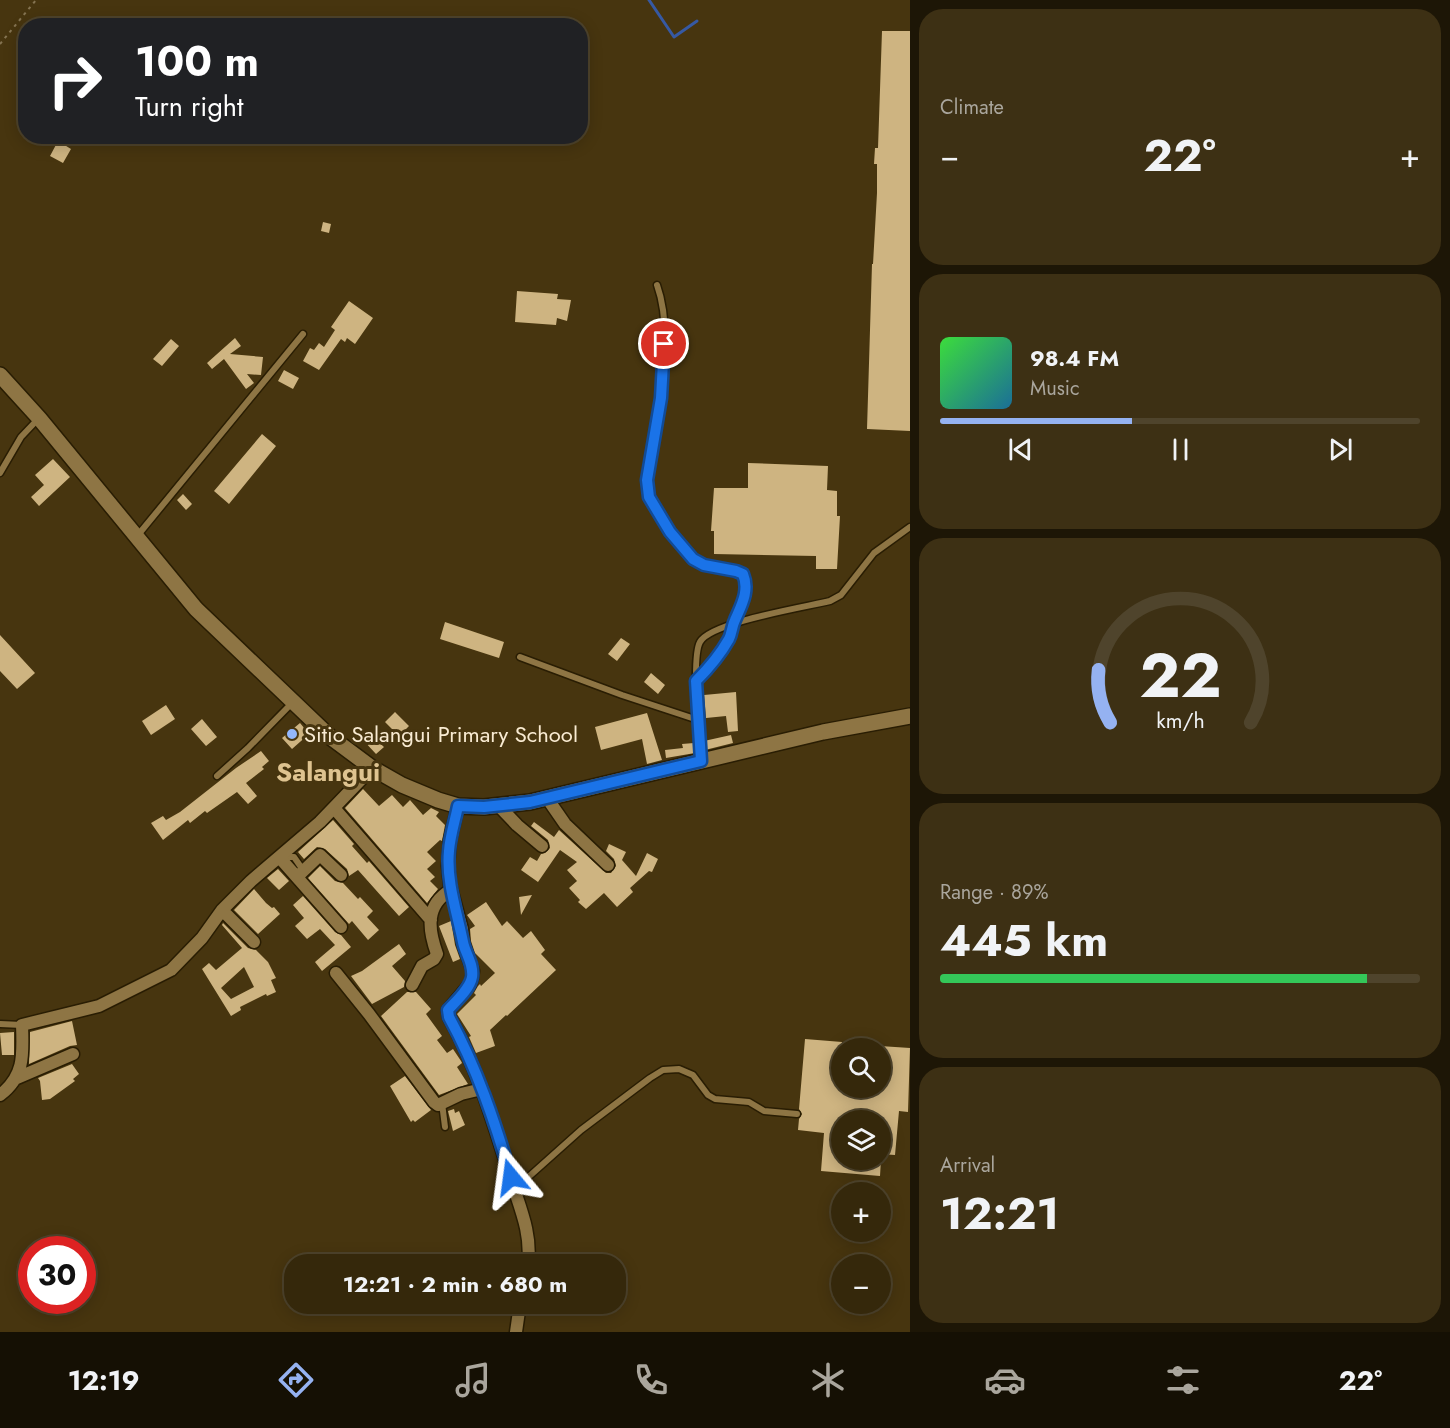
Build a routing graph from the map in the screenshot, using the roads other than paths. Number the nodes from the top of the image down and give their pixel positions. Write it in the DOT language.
graph roads {
  1 [pos="657,285"];
  2 [pos="303,334"];
  3 [pos="0,375"];
  4 [pos="39,418"];
  5 [pos="0,472"];
  6 [pos="910,527"];
  7 [pos="136,538"];
  8 [pos="734,623"];
  9 [pos="520,657"];
  10 [pos="696,681"];
  11 [pos="294,701"];
  12 [pos="910,716"];
  13 [pos="698,720"];
  14 [pos="701,761"];
  15 [pos="372,768"];
  16 [pos="217,776"];
  17 [pos="547,798"];
  18 [pos="458,806"];
  19 [pos="499,806"];
  20 [pos="334,808"];
  21 [pos="542,846"];
  22 [pos="280,858"];
  23 [pos="608,865"];
  24 [pos="300,873"];
  25 [pos="341,875"];
  26 [pos="451,890"];
  27 [pos="222,909"];
  28 [pos="431,920"];
  29 [pos="341,927"];
  30 [pos="254,942"];
  31 [pos="336,973"];
  32 [pos="412,985"];
  33 [pos="0,1024"];
  34 [pos="22,1025"];
  35 [pos="73,1054"];
  36 [pos="17,1077"];
  37 [pos="482,1089"];
  38 [pos="0,1095"];
  39 [pos="442,1103"];
  40 [pos="797,1114"];
  41 [pos="445,1127"];
  42 [pos="515,1189"];
  43 [pos="528,1254"];
  44 [pos="519,1314"];
  45 [pos="516,1332"];
  1 -- 8 [label="lane"];
  2 -- 7 [label="lane"];
  3 -- 4 [label="street"];
  4 -- 5 [label="lane"];
  4 -- 7 [label="street"];
  6 -- 8 [label="lane"];
  7 -- 11 [label="street"];
  8 -- 10 [label="lane"];
  8 -- 10 [label="lane"];
  9 -- 13 [label="lane"];
  10 -- 13 [label="lane"];
  11 -- 15 [label="street"];
  11 -- 16 [label="lane"];
  12 -- 14 [label="street"];
  13 -- 14 [label="lane"];
  14 -- 17 [label="street"];
  15 -- 18 [label="street"];
  15 -- 20 [label="street"];
  17 -- 19 [label="street"];
  17 -- 23 [label="street"];
  18 -- 19 [label="street"];
  18 -- 26 [label="street"];
  19 -- 21 [label="street"];
  20 -- 22 [label="street"];
  20 -- 28 [label="street"];
  22 -- 24 [label="street"];
  22 -- 27 [label="street"];
  24 -- 25 [label="street"];
  24 -- 29 [label="street"];
  26 -- 28 [label="street"];
  26 -- 37 [label="street"];
  27 -- 30 [label="street"];
  27 -- 34 [label="street"];
  28 -- 32 [label="street"];
  31 -- 39 [label="street"];
  33 -- 34 [label="lane"];
  34 -- 36 [label="street"];
  35 -- 36 [label="street"];
  36 -- 38 [label="street"];
  37 -- 39 [label="street"];
  37 -- 42 [label="street"];
  39 -- 41 [label="lane"];
  40 -- 42 [label="lane"];
  42 -- 43 [label="street"];
  44 -- 45 [label="street"];
}
